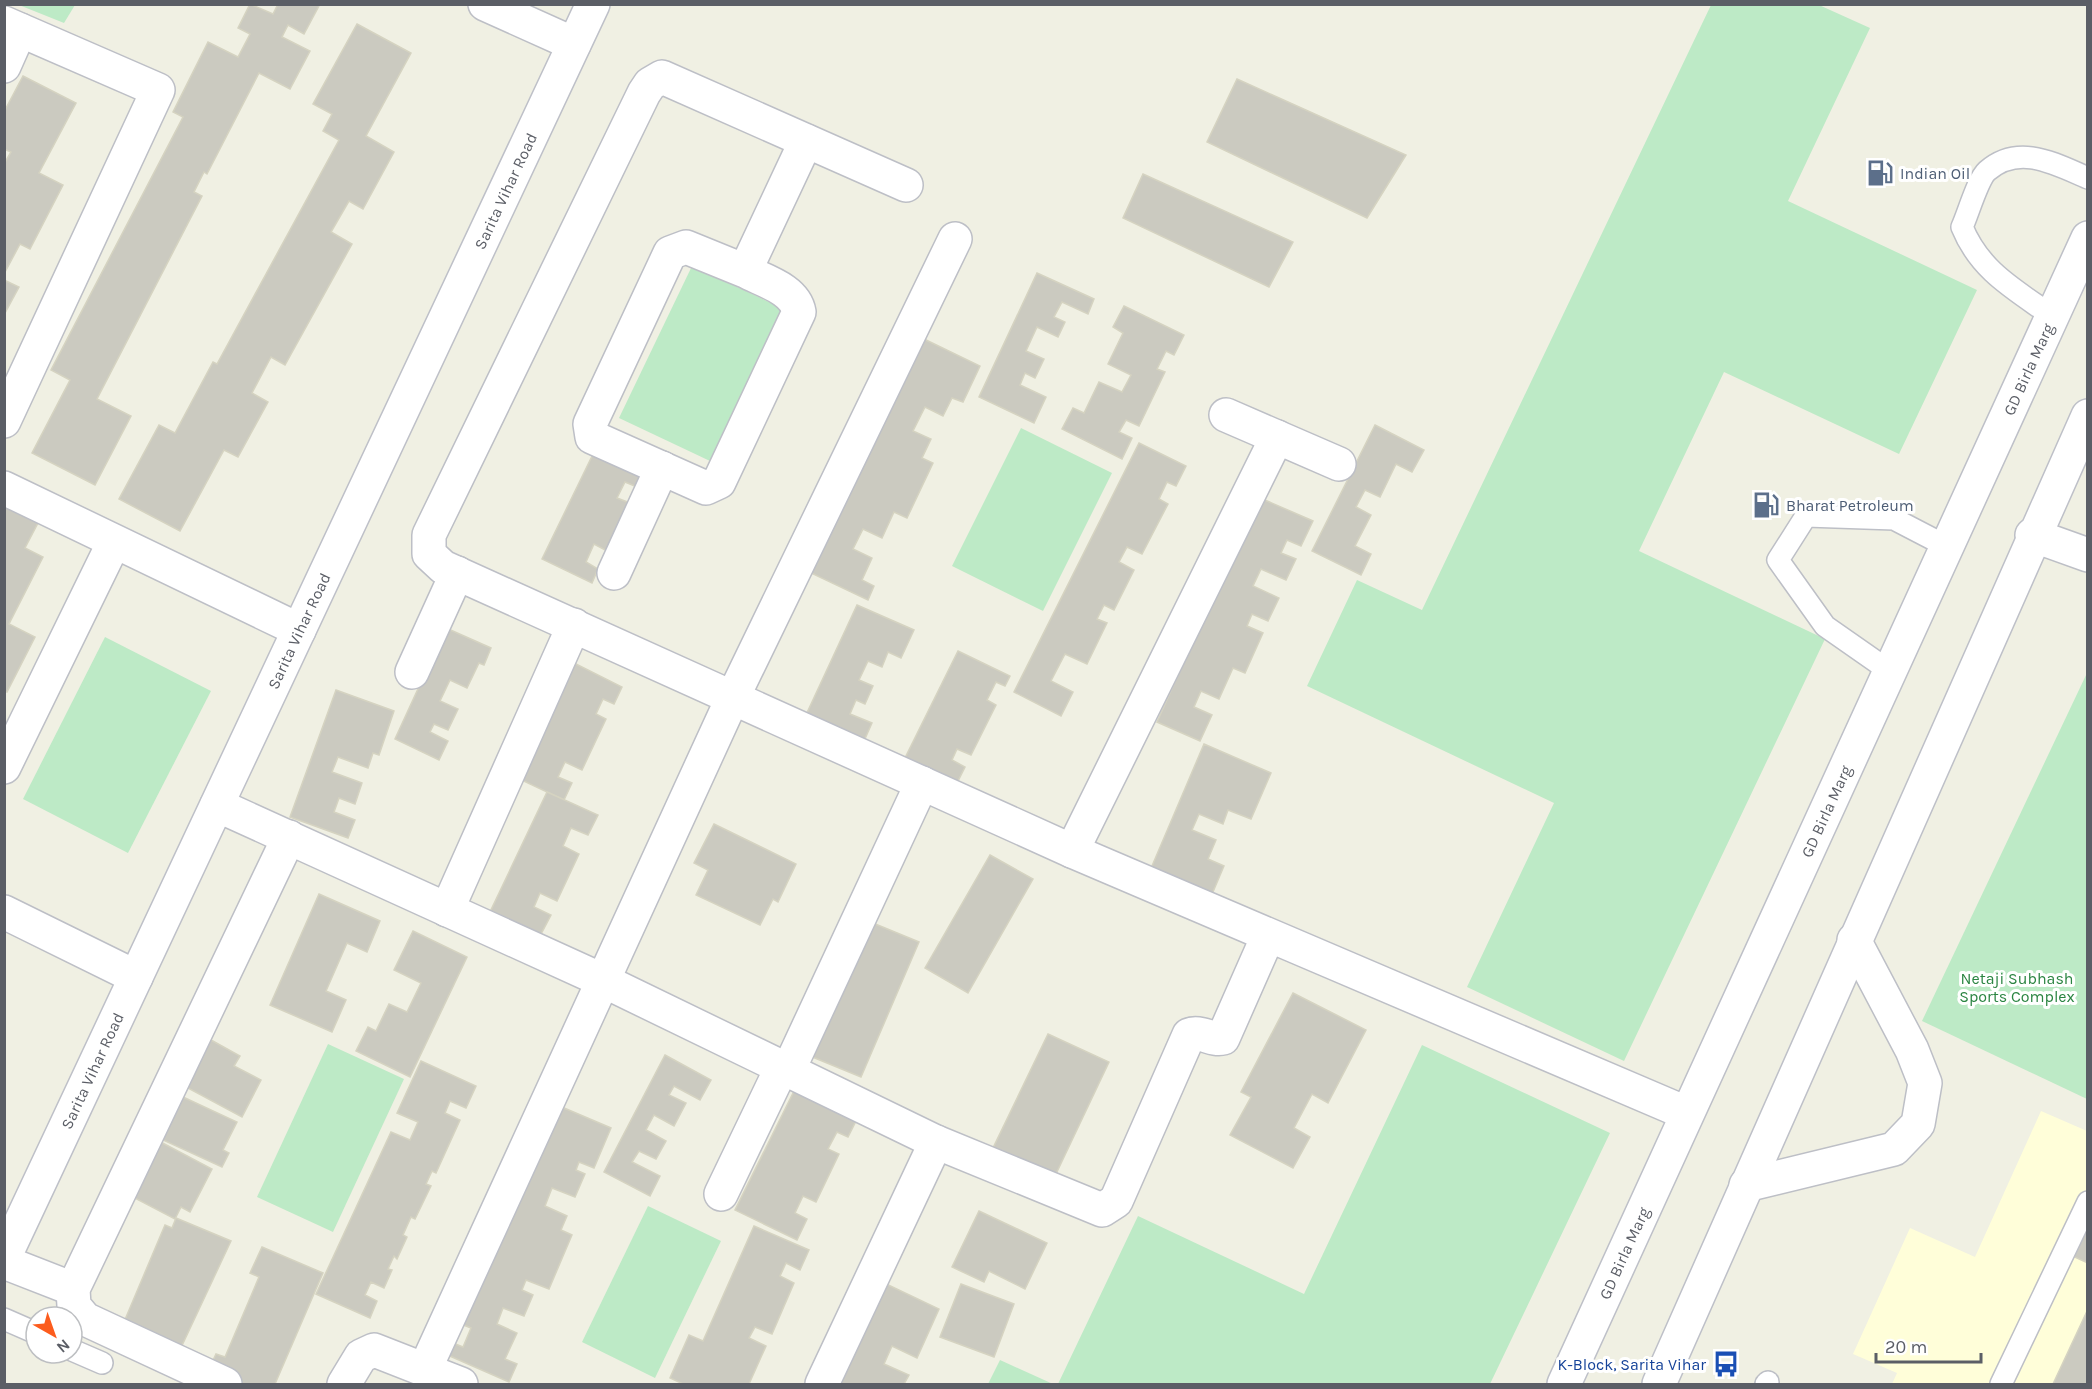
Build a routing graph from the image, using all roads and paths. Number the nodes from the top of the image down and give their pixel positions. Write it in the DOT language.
graph roads {
  1 [pos="485,4"];
  2 [pos="593,4"];
  3 [pos="12,26"];
  4 [pos="574,44"];
  5 [pos="4,66"];
  6 [pos="806,141"];
  7 [pos="2088,178"];
  8 [pos="906,185"];
  9 [pos="2088,238"];
  10 [pos="955,239"];
  11 [pos="745,271"];
  12 [pos="2052,315"];
  13 [pos="1226,415"];
  14 [pos="2088,416"];
  15 [pos="4,421"];
  16 [pos="1277,437"];
  17 [pos="1339,464"];
  18 [pos="662,468"];
  19 [pos="4,488"];
  20 [pos="2032,535"];
  21 [pos="114,542"];
  22 [pos="1946,546"];
  23 [pos="2088,555"];
  24 [pos="457,573"];
  25 [pos="614,573"];
  26 [pos="574,625"];
  27 [pos="299,630"];
  28 [pos="1888,670"];
  29 [pos="412,672"];
  30 [pos="733,697"];
  31 [pos="4,767"];
  32 [pos="922,783"];
  33 [pos="217,805"];
  34 [pos="289,837"];
  35 [pos="1072,851"];
  36 [pos="447,910"];
  37 [pos="4,912"];
  38 [pos="1268,936"];
  39 [pos="1854,940"];
  40 [pos="136,977"];
  41 [pos="604,981"];
  42 [pos="785,1069"];
  43 [pos="1686,1113"];
  44 [pos="936,1142"];
  45 [pos="1746,1185"];
  46 [pos="721,1194"];
  47 [pos="2088,1202"];
  48 [pos="4,1260"];
  49 [pos="73,1289"];
  50 [pos="4,1319"];
  51 [pos="24,1328"];
  52 [pos="84,1355"];
  53 [pos="102,1363"];
  54 [pos="425,1369"];
  55 [pos="225,1384"];
  56 [pos="344,1384"];
  57 [pos="460,1384"];
  58 [pos="822,1384"];
  59 [pos="1564,1384"];
  60 [pos="1659,1384"];
  61 [pos="2001,1384"];
  1 -- 4 [label="street"];
  2 -- 4 [label="street, Sarita Vihar Road"];
  3 -- 5 [label="street"];
  3 -- 15 [label="street"];
  4 -- 27 [label="street, Sarita Vihar Road"];
  6 -- 8 [label="street"];
  6 -- 11 [label="street"];
  6 -- 24 [label="street"];
  7 -- 12 [label="lane"];
  9 -- 12 [label="street, GD Birla Marg"];
  10 -- 30 [label="street"];
  11 -- 18 [label="street"];
  11 -- 18 [label="street"];
  12 -- 22 [label="street, GD Birla Marg"];
  13 -- 16 [label="street"];
  14 -- 20 [label="street"];
  16 -- 17 [label="street"];
  16 -- 35 [label="street"];
  18 -- 25 [label="street"];
  19 -- 21 [label="street"];
  20 -- 23 [label="street"];
  20 -- 39 [label="street"];
  21 -- 27 [label="street"];
  21 -- 31 [label="street"];
  22 -- 28 [label="street, GD Birla Marg"];
  22 -- 28 [label="lane"];
  24 -- 26 [label="street"];
  24 -- 29 [label="street"];
  26 -- 30 [label="street"];
  26 -- 36 [label="street"];
  27 -- 33 [label="street, Sarita Vihar Road"];
  28 -- 43 [label="street, GD Birla Marg"];
  30 -- 32 [label="street"];
  30 -- 41 [label="street"];
  32 -- 35 [label="street"];
  32 -- 42 [label="street"];
  33 -- 34 [label="street"];
  33 -- 40 [label="street, Sarita Vihar Road"];
  34 -- 36 [label="street"];
  34 -- 49 [label="street"];
  35 -- 38 [label="street"];
  36 -- 41 [label="street"];
  37 -- 40 [label="street"];
  38 -- 43 [label="street"];
  38 -- 44 [label="street"];
  39 -- 45 [label="street"];
  39 -- 45 [label="street"];
  40 -- 48 [label="street, Sarita Vihar Road"];
  41 -- 42 [label="street"];
  41 -- 54 [label="street"];
  42 -- 44 [label="street"];
  42 -- 46 [label="street"];
  43 -- 59 [label="street, GD Birla Marg"];
  44 -- 58 [label="street"];
  45 -- 60 [label="street"];
  47 -- 61 [label="lane"];
  48 -- 49 [label="street"];
  49 -- 55 [label="street"];
  50 -- 51 [label="lane"];
  52 -- 53 [label="lane"];
  54 -- 56 [label="street"];
  54 -- 57 [label="street"];
}
